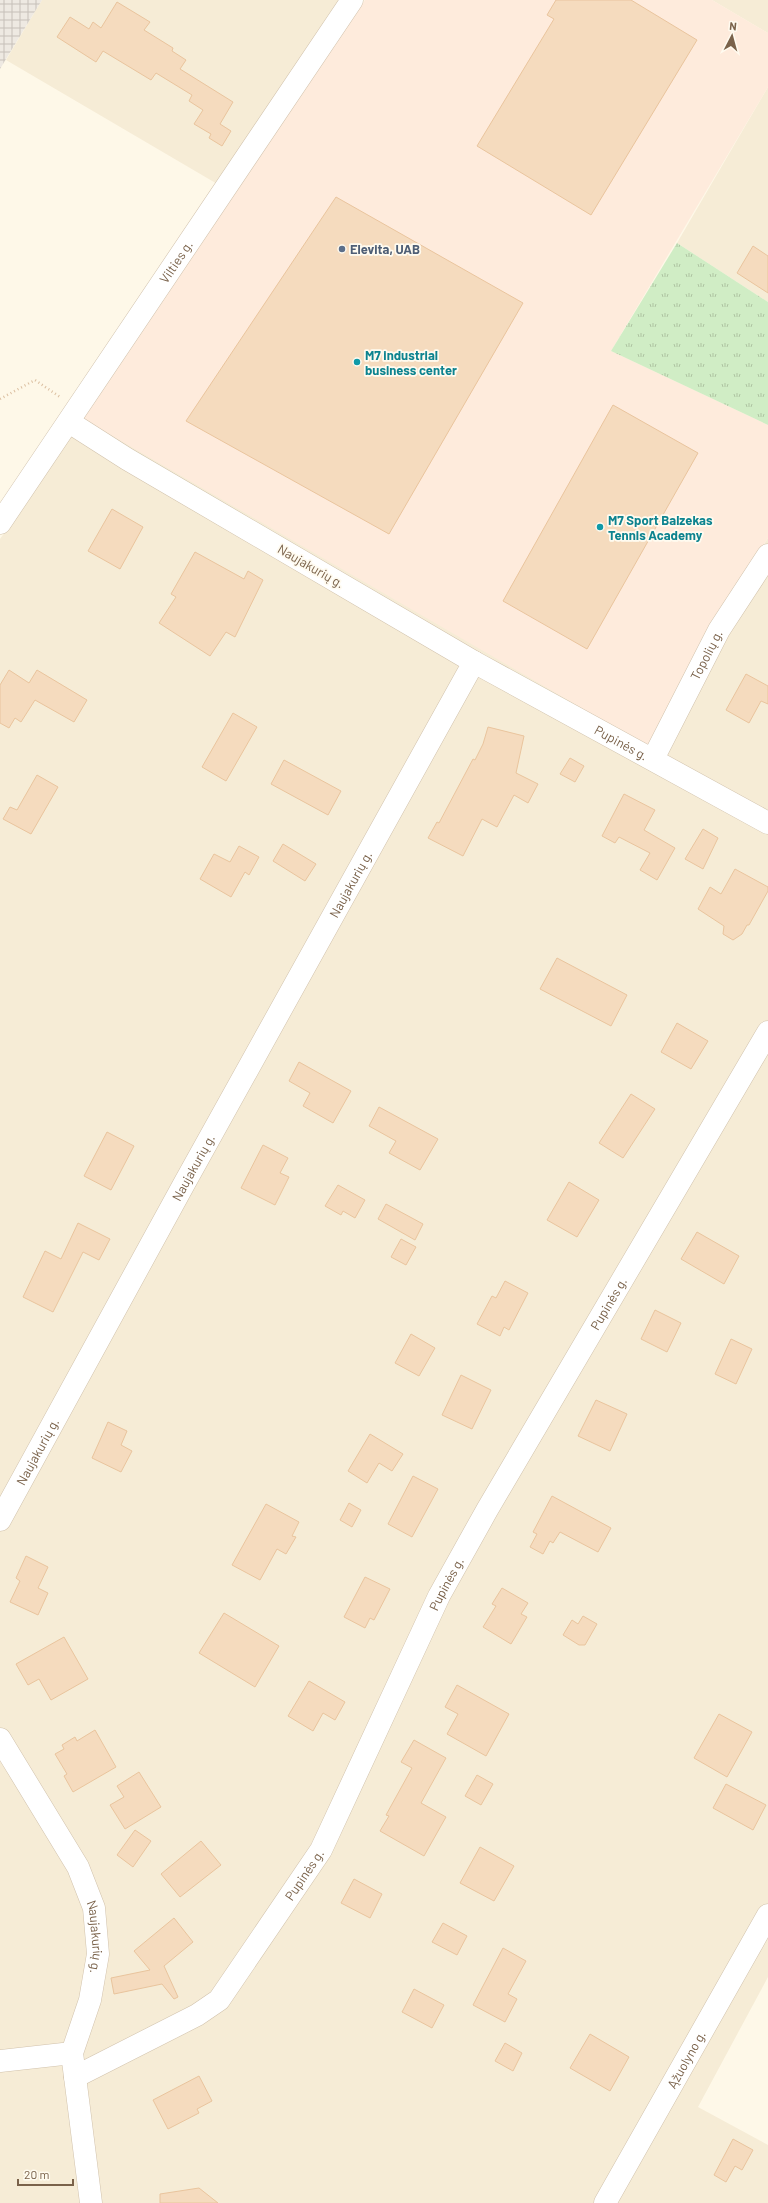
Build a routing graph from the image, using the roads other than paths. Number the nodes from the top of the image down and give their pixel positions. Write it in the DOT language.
graph roads {
  1 [pos="352,0"];
  2 [pos="74,415"];
  3 [pos="0,523"];
  4 [pos="768,556"];
  5 [pos="474,662"];
  6 [pos="653,759"];
  7 [pos="768,823"];
  8 [pos="768,1032"];
  9 [pos="0,1520"];
  10 [pos="0,1739"];
  11 [pos="768,1915"];
  12 [pos="72,2053"];
  13 [pos="0,2061"];
  14 [pos="75,2077"];
  15 [pos="91,2203"];
  16 [pos="605,2203"];
  1 -- 2 [label="street, Vilties g."];
  2 -- 3 [label="street, Vilties g."];
  2 -- 5 [label="street, Naujakurių g."];
  4 -- 6 [label="street, Topolių g."];
  5 -- 6 [label="street, Pupinės g."];
  5 -- 9 [label="street, Naujakurių g."];
  6 -- 7 [label="street, Pupinės g."];
  8 -- 14 [label="street, Pupinės g."];
  10 -- 12 [label="street, Naujakurių g."];
  11 -- 16 [label="street, Ąžuolyno g."];
  12 -- 13 [label="street"];
  12 -- 14 [label="street, Naujakurių g."];
  14 -- 15 [label="street, Naujakurių g."];
}
